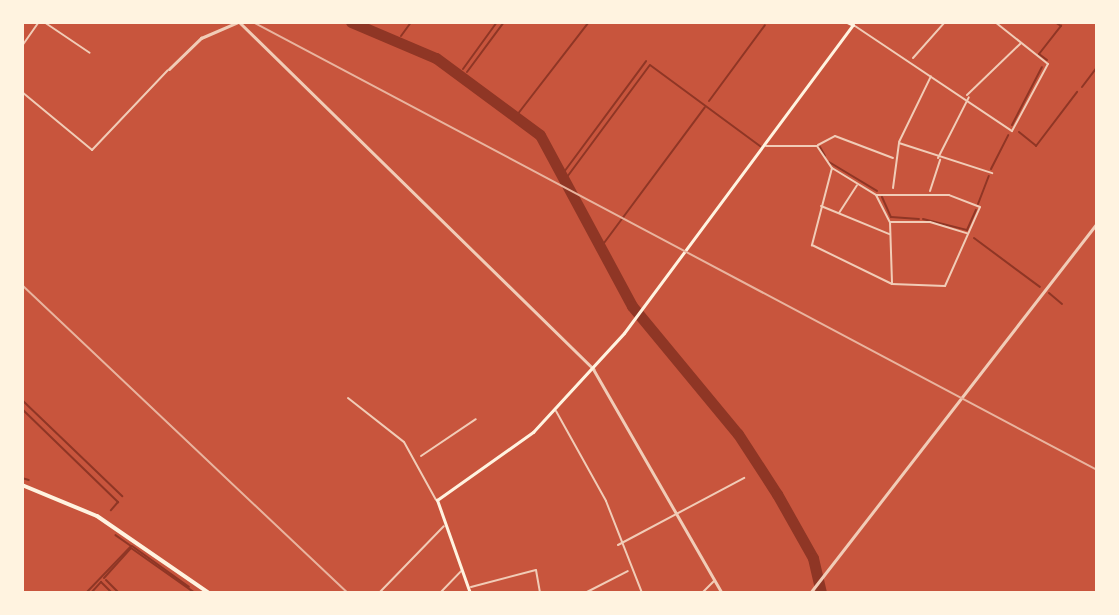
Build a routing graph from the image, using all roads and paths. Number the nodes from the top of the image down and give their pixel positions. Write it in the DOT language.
graph roads {
  1 [pos="42,22"];
  2 [pos="239,22"];
  3 [pos="847,22"];
  4 [pos="945,22"];
  5 [pos="995,22"];
  6 [pos="853,25"];
  7 [pos="1021,43"];
  8 [pos="22,46"];
  9 [pos="90,53"];
  10 [pos="912,59"];
  11 [pos="169,69"];
  12 [pos="932,75"];
  13 [pos="22,92"];
  14 [pos="968,96"];
  15 [pos="899,143"];
  16 [pos="766,146"];
  17 [pos="817,146"];
  18 [pos="894,158"];
  19 [pos="939,159"];
  20 [pos="832,168"];
  21 [pos="992,173"];
  22 [pos="858,183"];
  23 [pos="893,189"];
  24 [pos="930,193"];
  25 [pos="876,195"];
  26 [pos="820,206"];
  27 [pos="838,214"];
  28 [pos="890,222"];
  29 [pos="1097,223"];
  30 [pos="890,234"];
  31 [pos="969,234"];
  32 [pos="892,284"];
  33 [pos="593,369"];
  34 [pos="348,398"];
  35 [pos="555,409"];
  36 [pos="476,419"];
  37 [pos="421,456"];
  38 [pos="744,478"];
  39 [pos="22,485"];
  40 [pos="437,500"];
  41 [pos="680,516"];
  42 [pos="445,525"];
  43 [pos="618,545"];
  44 [pos="463,569"];
  45 [pos="629,570"];
  46 [pos="715,580"];
  47 [pos="470,590"];
  48 [pos="209,593"];
  49 [pos="379,593"];
  50 [pos="440,593"];
  51 [pos="540,593"];
  52 [pos="585,593"];
  53 [pos="642,593"];
  54 [pos="702,593"];
  55 [pos="722,593"];
  56 [pos="810,593"];
  1 -- 8 [label="street"];
  1 -- 9 [label="street"];
  2 -- 11 [label="street"];
  2 -- 33 [label="street"];
  3 -- 6 [label="main road"];
  4 -- 10 [label="street"];
  5 -- 7 [label="street"];
  6 -- 10 [label="street"];
  6 -- 16 [label="main road"];
  7 -- 14 [label="street"];
  7 -- 14 [label="street"];
  10 -- 12 [label="street"];
  11 -- 13 [label="street"];
  12 -- 14 [label="street"];
  12 -- 15 [label="street"];
  14 -- 19 [label="street"];
  15 -- 18 [label="street"];
  15 -- 19 [label="street"];
  16 -- 17 [label="street"];
  16 -- 33 [label="main road"];
  17 -- 18 [label="street"];
  17 -- 20 [label="street"];
  18 -- 23 [label="street"];
  19 -- 21 [label="street"];
  19 -- 24 [label="street"];
  20 -- 22 [label="street"];
  20 -- 26 [label="street"];
  22 -- 25 [label="street"];
  22 -- 27 [label="street"];
  23 -- 24 [label="street"];
  23 -- 25 [label="street"];
  24 -- 31 [label="street"];
  25 -- 28 [label="street"];
  26 -- 27 [label="street"];
  26 -- 32 [label="street"];
  27 -- 30 [label="street"];
  28 -- 30 [label="street"];
  28 -- 31 [label="street"];
  29 -- 56 [label="street"];
  30 -- 32 [label="street"];
  31 -- 32 [label="street"];
  33 -- 35 [label="main road"];
  33 -- 41 [label="street"];
  34 -- 40 [label="street"];
  35 -- 40 [label="main road"];
  35 -- 43 [label="street"];
  36 -- 37 [label="street"];
  38 -- 41 [label="street"];
  39 -- 48 [label="main road"];
  40 -- 42 [label="main road"];
  41 -- 43 [label="street"];
  41 -- 46 [label="street"];
  42 -- 44 [label="main road"];
  42 -- 49 [label="street"];
  43 -- 45 [label="street"];
  44 -- 47 [label="main road"];
  44 -- 50 [label="street"];
  45 -- 52 [label="street"];
  45 -- 53 [label="street"];
  46 -- 54 [label="street"];
  46 -- 55 [label="street"];
  47 -- 51 [label="street"];
}
